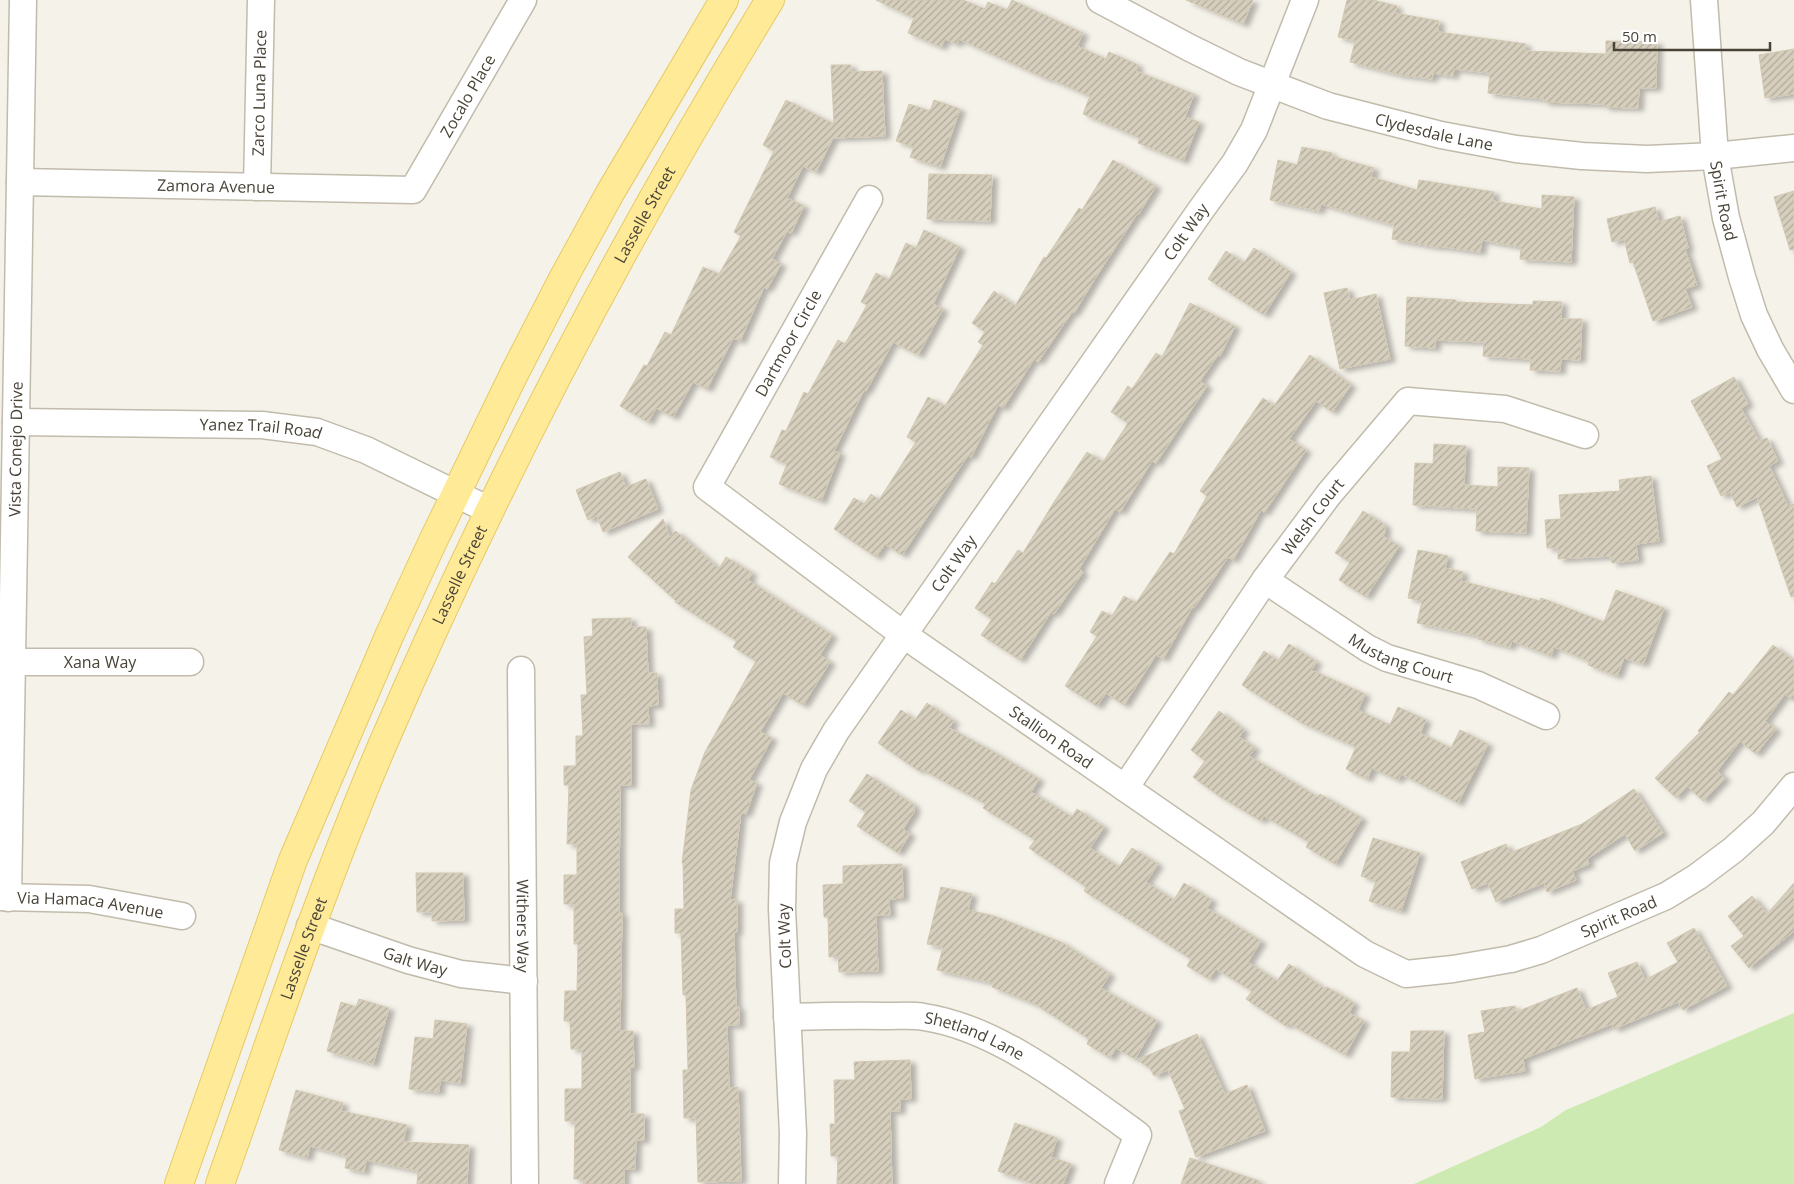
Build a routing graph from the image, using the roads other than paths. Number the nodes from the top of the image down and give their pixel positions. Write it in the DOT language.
graph roads {
  1 [pos="22,0"];
  2 [pos="261,0"];
  3 [pos="523,0"];
  4 [pos="724,0"];
  5 [pos="770,0"];
  6 [pos="1100,0"];
  7 [pos="1305,0"];
  8 [pos="1704,0"];
  9 [pos="1273,85"];
  10 [pos="1794,148"];
  11 [pos="1715,156"];
  12 [pos="20,182"];
  13 [pos="257,187"];
  14 [pos="413,190"];
  15 [pos="869,199"];
  16 [pos="1794,390"];
  17 [pos="16,422"];
  18 [pos="1585,435"];
  19 [pos="707,487"];
  20 [pos="456,495"];
  21 [pos="489,510"];
  22 [pos="1265,580"];
  23 [pos="904,635"];
  24 [pos="11,662"];
  25 [pos="190,662"];
  26 [pos="521,670"];
  27 [pos="363,699"];
  28 [pos="1546,716"];
  29 [pos="1794,786"];
  30 [pos="1125,788"];
  31 [pos="4,897"];
  32 [pos="182,916"];
  33 [pos="310,926"];
  34 [pos="1406,974"];
  35 [pos="524,981"];
  36 [pos="787,1017"];
  37 [pos="179,1184"];
  38 [pos="220,1184"];
  39 [pos="525,1184"];
  40 [pos="792,1184"];
  41 [pos="1118,1184"];
  1 -- 12 [label="street, Vista Conejo Drive"];
  2 -- 13 [label="street, Zarco Luna Place"];
  3 -- 14 [label="street, Zocalo Place"];
  4 -- 20 [label="main road"];
  5 -- 21 [label="main road, Lasselle Street"];
  6 -- 9 [label="street, Clydesdale Lane"];
  7 -- 9 [label="street, Colt Way"];
  8 -- 11 [label="street, Spirit Road"];
  9 -- 11 [label="street, Clydesdale Lane"];
  9 -- 23 [label="street, Colt Way"];
  10 -- 11 [label="street, Clydesdale Lane"];
  11 -- 16 [label="street, Spirit Road"];
  12 -- 13 [label="street, Zamora Avenue"];
  12 -- 17 [label="street, Vista Conejo Drive"];
  13 -- 14 [label="street, Zamora Avenue"];
  15 -- 19 [label="street, Dartmoor Circle"];
  17 -- 20 [label="street, Yanez Trail Road"];
  17 -- 24 [label="street, Vista Conejo Drive"];
  18 -- 22 [label="street, Welsh Court"];
  19 -- 23 [label="street, Stallion Road"];
  20 -- 21 [label="street, Yanez Trail Road"];
  20 -- 27 [label="main road"];
  21 -- 33 [label="main road, Lasselle Street"];
  22 -- 28 [label="street, Mustang Court"];
  22 -- 30 [label="street, Welsh Court"];
  23 -- 30 [label="street, Stallion Road"];
  23 -- 36 [label="street, Colt Way"];
  24 -- 25 [label="street, Xana Way"];
  24 -- 31 [label="street, Vista Conejo Drive"];
  26 -- 35 [label="street, Withers Way"];
  27 -- 33 [label="main road"];
  27 -- 37 [label="main road"];
  29 -- 34 [label="street, Spirit Road"];
  30 -- 34 [label="street, Stallion Road"];
  31 -- 32 [label="street, Via Hamaca Avenue"];
  33 -- 35 [label="street, Galt Way"];
  33 -- 38 [label="main road, Lasselle Street"];
  35 -- 39 [label="street, Withers Way"];
  36 -- 40 [label="street, Colt Way"];
  36 -- 41 [label="street, Shetland Lane"];
}
